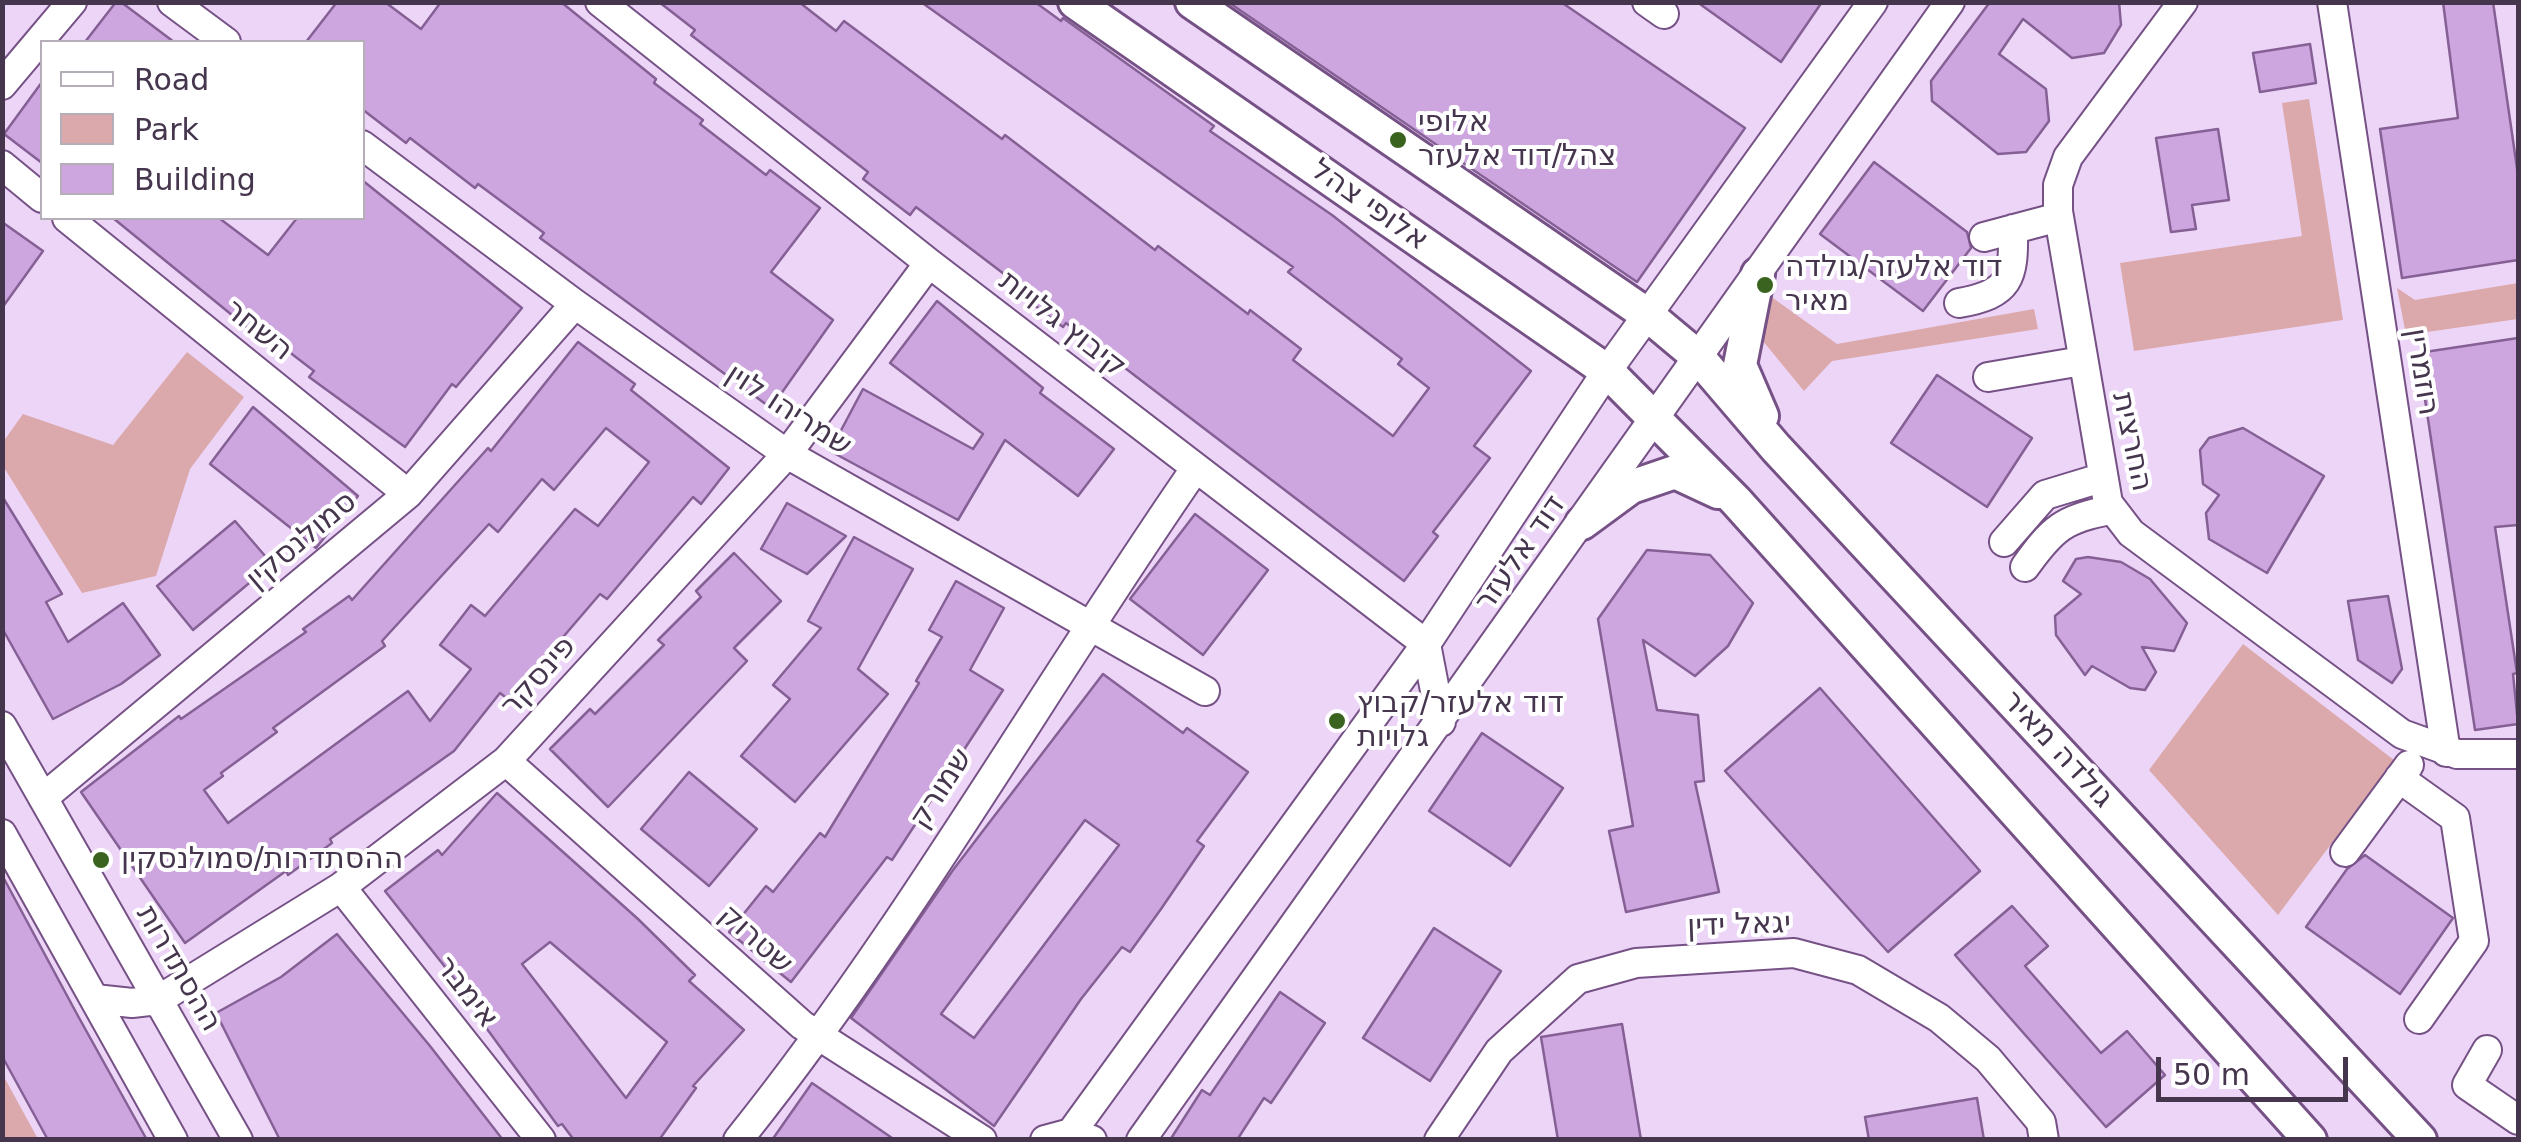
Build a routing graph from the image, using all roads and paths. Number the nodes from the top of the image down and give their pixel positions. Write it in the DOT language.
graph roads {
  1 [pos="72,2"];
  2 [pos="172,2"];
  3 [pos="600,2"];
  4 [pos="1075,2"];
  5 [pos="1192,2"];
  6 [pos="1873,2"];
  7 [pos="1950,2"];
  8 [pos="2183,2"];
  9 [pos="2332,2"];
  10 [pos="223,40"];
  11 [pos="2,85"];
  12 [pos="365,147"];
  13 [pos="2,165"];
  14 [pos="40,196"];
  15 [pos="2059,217"];
  16 [pos="69,220"];
  17 [pos="2013,229"];
  18 [pos="1984,237"];
  19 [pos="929,263"];
  20 [pos="1758,274"];
  21 [pos="1958,303"];
  22 [pos="574,304"];
  23 [pos="1649,316"];
  24 [pos="1698,357"];
  25 [pos="2082,361"];
  26 [pos="1607,371"];
  27 [pos="1988,378"];
  28 [pos="1657,418"];
  29 [pos="1776,448"];
  30 [pos="787,454"];
  31 [pos="1195,469"];
  32 [pos="2101,478"];
  33 [pos="408,494"];
  34 [pos="1736,502"];
  35 [pos="2112,510"];
  36 [pos="1582,524"];
  37 [pos="2004,542"];
  38 [pos="2025,567"];
  39 [pos="1088,623"];
  40 [pos="1426,644"];
  41 [pos="1204,691"];
  42 [pos="1441,722"];
  43 [pos="2,726"];
  44 [pos="2435,748"];
  45 [pos="2518,754"];
  46 [pos="506,761"];
  47 [pos="2399,778"];
  48 [pos="43,798"];
  49 [pos="2,834"];
  50 [pos="2344,852"];
  51 [pos="341,886"];
  52 [pos="95,999"];
  53 [pos="158,1000"];
  54 [pos="2419,1019"];
  55 [pos="820,1038"];
  56 [pos="2487,1050"];
  57 [pos="2518,1120"];
  58 [pos="1069,1137"];
  59 [pos="173,1140"];
  60 [pos="238,1140"];
  61 [pos="541,1140"];
  62 [pos="738,1140"];
  63 [pos="982,1140"];
  64 [pos="1141,1140"];
  65 [pos="1439,1140"];
  66 [pos="2044,1140"];
  67 [pos="2310,1140"];
  68 [pos="2420,1140"];
  1 -- 11 [label="street"];
  2 -- 10 [label="street"];
  3 -- 19 [label="street, קיבוץ גלויות"];
  4 -- 26 [label="main road, אלופי צהל"];
  5 -- 23 [label="main road"];
  6 -- 23 [label="street, דוד אלעזר"];
  7 -- 20 [label="street, דוד אלעזר"];
  8 -- 15 [label="street, החרצית"];
  9 -- 44 [label="street, רוזמרין"];
  12 -- 22 [label="street, שמריהו לוין"];
  13 -- 14 [label="street"];
  15 -- 17 [label="street"];
  15 -- 25 [label="street, החרצית"];
  16 -- 33 [label="street, השחר"];
  17 -- 18 [label="street"];
  17 -- 21 [label="street"];
  19 -- 30 [label="street, פינסקר"];
  19 -- 31 [label="street, קיבוץ גלויות"];
  20 -- 24 [label="street, דוד אלעזר"];
  20 -- 29 [label="main road"];
  22 -- 30 [label="street, שמריהו לוין"];
  22 -- 33 [label="street, סמולנסקין"];
  23 -- 24 [label="main road"];
  23 -- 26 [label="street, דוד אלעזר"];
  24 -- 28 [label="street, דוד אלעזר"];
  24 -- 29 [label="main road, גולדה מאיר"];
  25 -- 27 [label="street"];
  25 -- 32 [label="street, החרצית"];
  26 -- 28 [label="main road, אלופי צהל"];
  26 -- 40 [label="street, דוד אלעזר"];
  28 -- 34 [label="main road"];
  28 -- 36 [label="street, דוד אלעזר"];
  29 -- 68 [label="main road, גולדה מאיר"];
  30 -- 39 [label="street, שמריהו לוין"];
  30 -- 46 [label="street, פינסקר"];
  31 -- 39 [label="street, שמורק"];
  31 -- 40 [label="street, קיבוץ גלויות"];
  32 -- 35 [label="street, החרצית"];
  32 -- 37 [label="street"];
  33 -- 48 [label="street, סמולנסקין"];
  34 -- 36 [label="main road"];
  34 -- 67 [label="main road"];
  35 -- 38 [label="street"];
  35 -- 44 [label="street, החרצית"];
  36 -- 42 [label="street, דוד אלעזר"];
  39 -- 41 [label="street, שמריהו לוין"];
  39 -- 55 [label="street, שמורק"];
  40 -- 42 [label="street"];
  40 -- 58 [label="street, דוד אלעזר"];
  42 -- 64 [label="street, דוד אלעזר"];
  43 -- 48 [label="street, ההסתדרות"];
  44 -- 45 [label="street, החרצית"];
  44 -- 47 [label="street"];
  46 -- 51 [label="street, פינסקר"];
  46 -- 55 [label="street, שטרוק"];
  47 -- 50 [label="street"];
  47 -- 54 [label="street"];
  48 -- 53 [label="street, ההסתדרות"];
  49 -- 52 [label="street"];
  51 -- 53 [label="street, פינסקר"];
  51 -- 61 [label="street, אימבר"];
  52 -- 53 [label="street"];
  52 -- 59 [label="street"];
  53 -- 60 [label="street, ההסתדרות"];
  55 -- 62 [label="street, שמורק"];
  55 -- 63 [label="street, שטרוק"];
  56 -- 57 [label="street"];
  65 -- 66 [label="street, יגאל ידין"];
}
